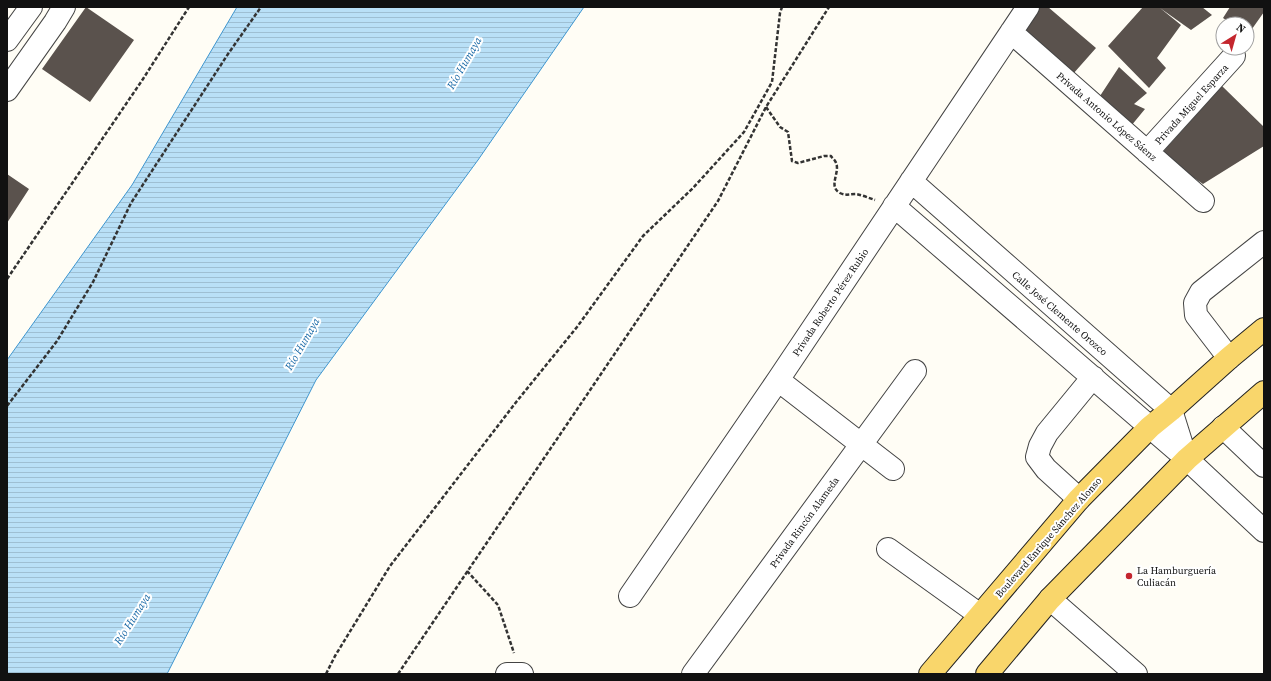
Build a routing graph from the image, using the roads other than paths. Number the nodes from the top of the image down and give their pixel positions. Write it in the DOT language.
graph roads {
  1 [pos="31,7"];
  2 [pos="64,7"];
  3 [pos="1028,7"];
  4 [pos="1011,32"];
  5 [pos="7,40"];
  6 [pos="1234,56"];
  7 [pos="7,90"];
  8 [pos="1147,152"];
  9 [pos="911,181"];
  10 [pos="1203,201"];
  11 [pos="894,206"];
  12 [pos="1264,242"];
  13 [pos="1264,329"];
  14 [pos="1229,358"];
  15 [pos="915,371"];
  16 [pos="1093,377"];
  17 [pos="778,380"];
  18 [pos="1264,392"];
  19 [pos="1171,410"];
  20 [pos="1150,427"];
  21 [pos="1223,427"];
  22 [pos="861,444"];
  23 [pos="1187,459"];
  24 [pos="1264,466"];
  25 [pos="893,469"];
  26 [pos="1079,499"];
  27 [pos="1264,531"];
  28 [pos="888,549"];
  29 [pos="630,596"];
  30 [pos="1050,599"];
  31 [pos="980,615"];
  32 [pos="507,674"];
  33 [pos="522,674"];
  34 [pos="693,674"];
  35 [pos="930,674"];
  36 [pos="987,674"];
  37 [pos="1136,674"];
  1 -- 5 [label="street"];
  2 -- 7 [label="street"];
  3 -- 4 [label="street, Privada Roberto Pérez Rubio"];
  4 -- 8 [label="street, Privada Antonio López Sáenz"];
  4 -- 9 [label="street, Privada Roberto Pérez Rubio"];
  6 -- 8 [label="street, Privada Miguel Esparza"];
  8 -- 10 [label="street, Privada Antonio López Sáenz"];
  9 -- 11 [label="street, Privada Roberto Pérez Rubio"];
  9 -- 19 [label="street, Calle José Clemente Orozco"];
  11 -- 16 [label="street"];
  11 -- 17 [label="street, Privada Roberto Pérez Rubio"];
  12 -- 14 [label="street"];
  13 -- 14 [label="main road, Boulevard Enrique Sánchez Alonso"];
  14 -- 19 [label="main road, Boulevard Enrique Sánchez Alonso"];
  15 -- 22 [label="street, Privada Rincón Alameda"];
  16 -- 20 [label="street"];
  16 -- 26 [label="street"];
  17 -- 22 [label="street"];
  17 -- 29 [label="street, Privada Roberto Pérez Rubio"];
  18 -- 21 [label="main road"];
  19 -- 20 [label="main road, Boulevard Enrique Sánchez Alonso"];
  19 -- 23 [label="street"];
  20 -- 23 [label="street"];
  20 -- 26 [label="main road, Boulevard Enrique Sánchez Alonso"];
  21 -- 23 [label="main road"];
  21 -- 24 [label="street"];
  22 -- 25 [label="street"];
  22 -- 34 [label="street, Privada Rincón Alameda"];
  23 -- 27 [label="street"];
  23 -- 30 [label="main road"];
  26 -- 31 [label="main road, Boulevard Enrique Sánchez Alonso"];
  28 -- 31 [label="street"];
  30 -- 36 [label="main road"];
  30 -- 37 [label="street"];
  31 -- 35 [label="main road, Boulevard Enrique Sánchez Alonso"];
  32 -- 33 [label="street"];
}
